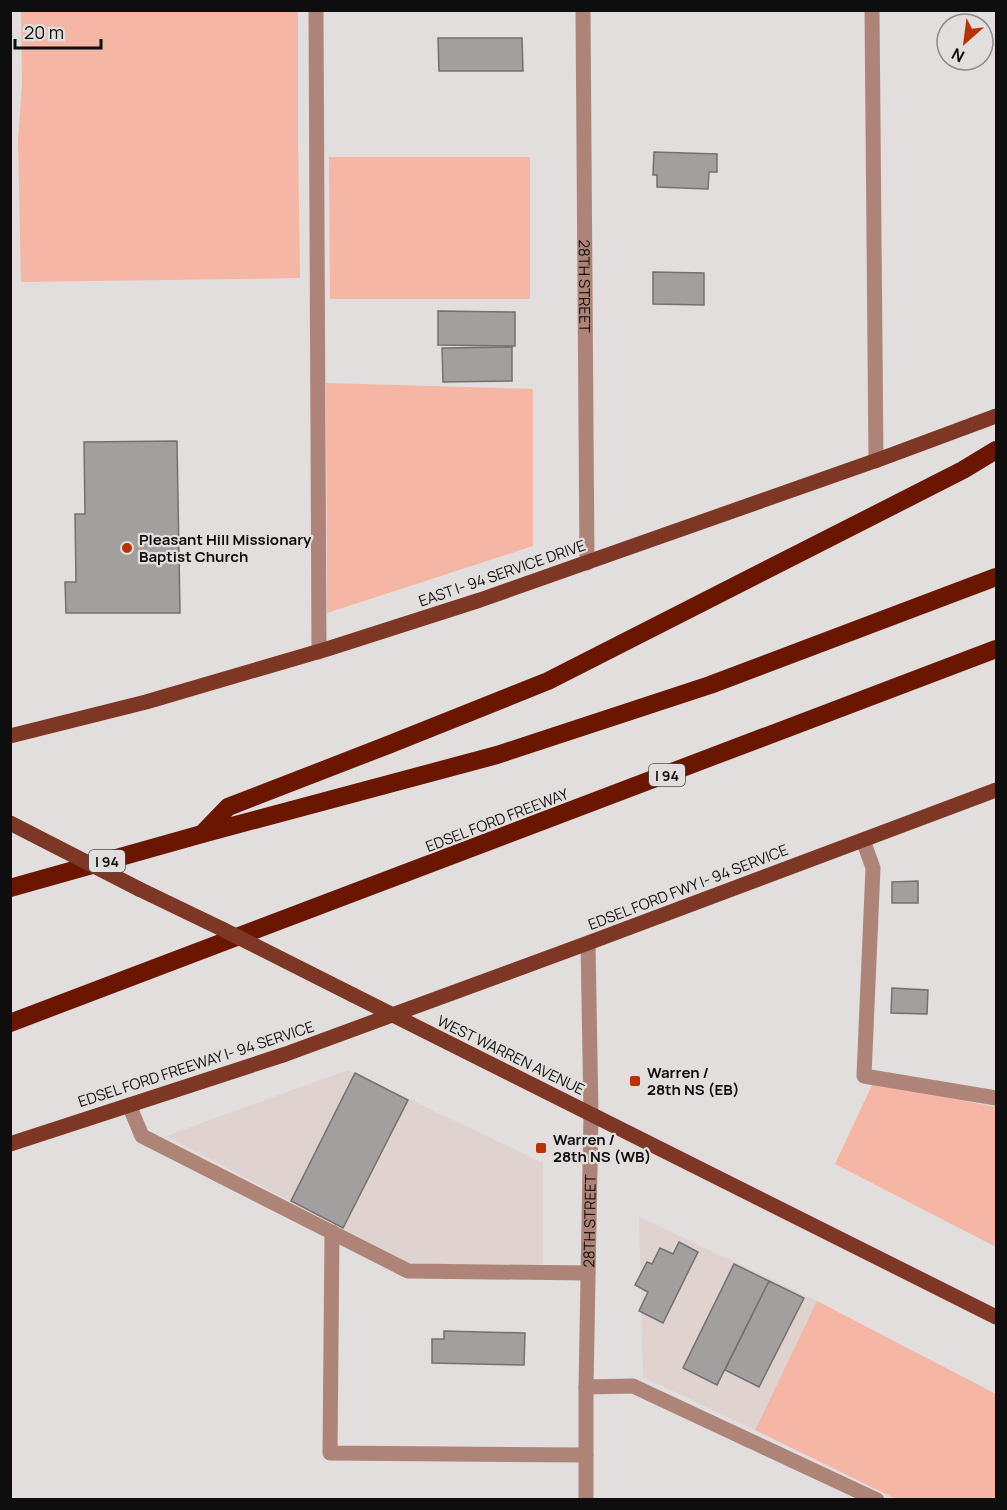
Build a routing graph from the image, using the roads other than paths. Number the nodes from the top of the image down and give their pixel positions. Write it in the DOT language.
graph roads {
  1 [pos="316,10"];
  2 [pos="583,10"];
  3 [pos="872,10"];
  4 [pos="996,416"];
  5 [pos="996,450"];
  6 [pos="876,461"];
  7 [pos="587,563"];
  8 [pos="996,577"];
  9 [pos="996,649"];
  10 [pos="319,652"];
  11 [pos="10,736"];
  12 [pos="996,790"];
  13 [pos="10,823"];
  14 [pos="202,834"];
  15 [pos="863,840"];
  16 [pos="10,888"];
  17 [pos="588,943"];
  18 [pos="392,1015"];
  19 [pos="10,1023"];
  20 [pos="996,1098"];
  21 [pos="129,1105"];
  22 [pos="591,1114"];
  23 [pos="10,1144"];
  24 [pos="332,1232"];
  25 [pos="588,1273"];
  26 [pos="996,1317"];
  27 [pos="586,1387"];
  28 [pos="586,1455"];
  29 [pos="586,1500"];
  30 [pos="877,1500"];
  1 -- 10 [label="street"];
  2 -- 7 [label="street, 28TH STREET"];
  3 -- 6 [label="street"];
  4 -- 6 [label="main road, EAST I- 94 SERVICE DRIVE"];
  5 -- 14 [label="highway"];
  6 -- 7 [label="main road, EAST I- 94 SERVICE DRIVE"];
  7 -- 10 [label="main road, EAST I- 94 SERVICE DRIVE"];
  8 -- 14 [label="highway, I 94"];
  9 -- 19 [label="highway, EDSEL FORD FREEWAY / I 94"];
  10 -- 11 [label="main road, EAST I- 94 SERVICE DRIVE"];
  12 -- 15 [label="main road, EDSEL FORD FWY I- 94 SERVICE"];
  13 -- 18 [label="main road, WEST WARREN AVENUE, bridge"];
  14 -- 16 [label="highway, I 94"];
  15 -- 17 [label="main road, EDSEL FORD FWY I- 94 SERVICE"];
  15 -- 20 [label="street"];
  17 -- 18 [label="main road, EDSEL FORD FWY I- 94 SERVICE"];
  17 -- 22 [label="street, 28TH STREET"];
  18 -- 21 [label="main road, EDSEL FORD FREEWAY I- 94 SERVICE"];
  18 -- 22 [label="main road, WEST WARREN AVENUE"];
  21 -- 23 [label="main road, EDSEL FORD FREEWAY I- 94 SERVICE"];
  21 -- 24 [label="street"];
  22 -- 25 [label="street, 28TH STREET"];
  22 -- 26 [label="main road, WEST WARREN AVENUE"];
  24 -- 25 [label="street"];
  24 -- 28 [label="street"];
  25 -- 27 [label="street, 28TH STREET"];
  27 -- 28 [label="street, 28TH STREET"];
  27 -- 30 [label="street"];
  28 -- 29 [label="street, 28TH STREET"];
}
